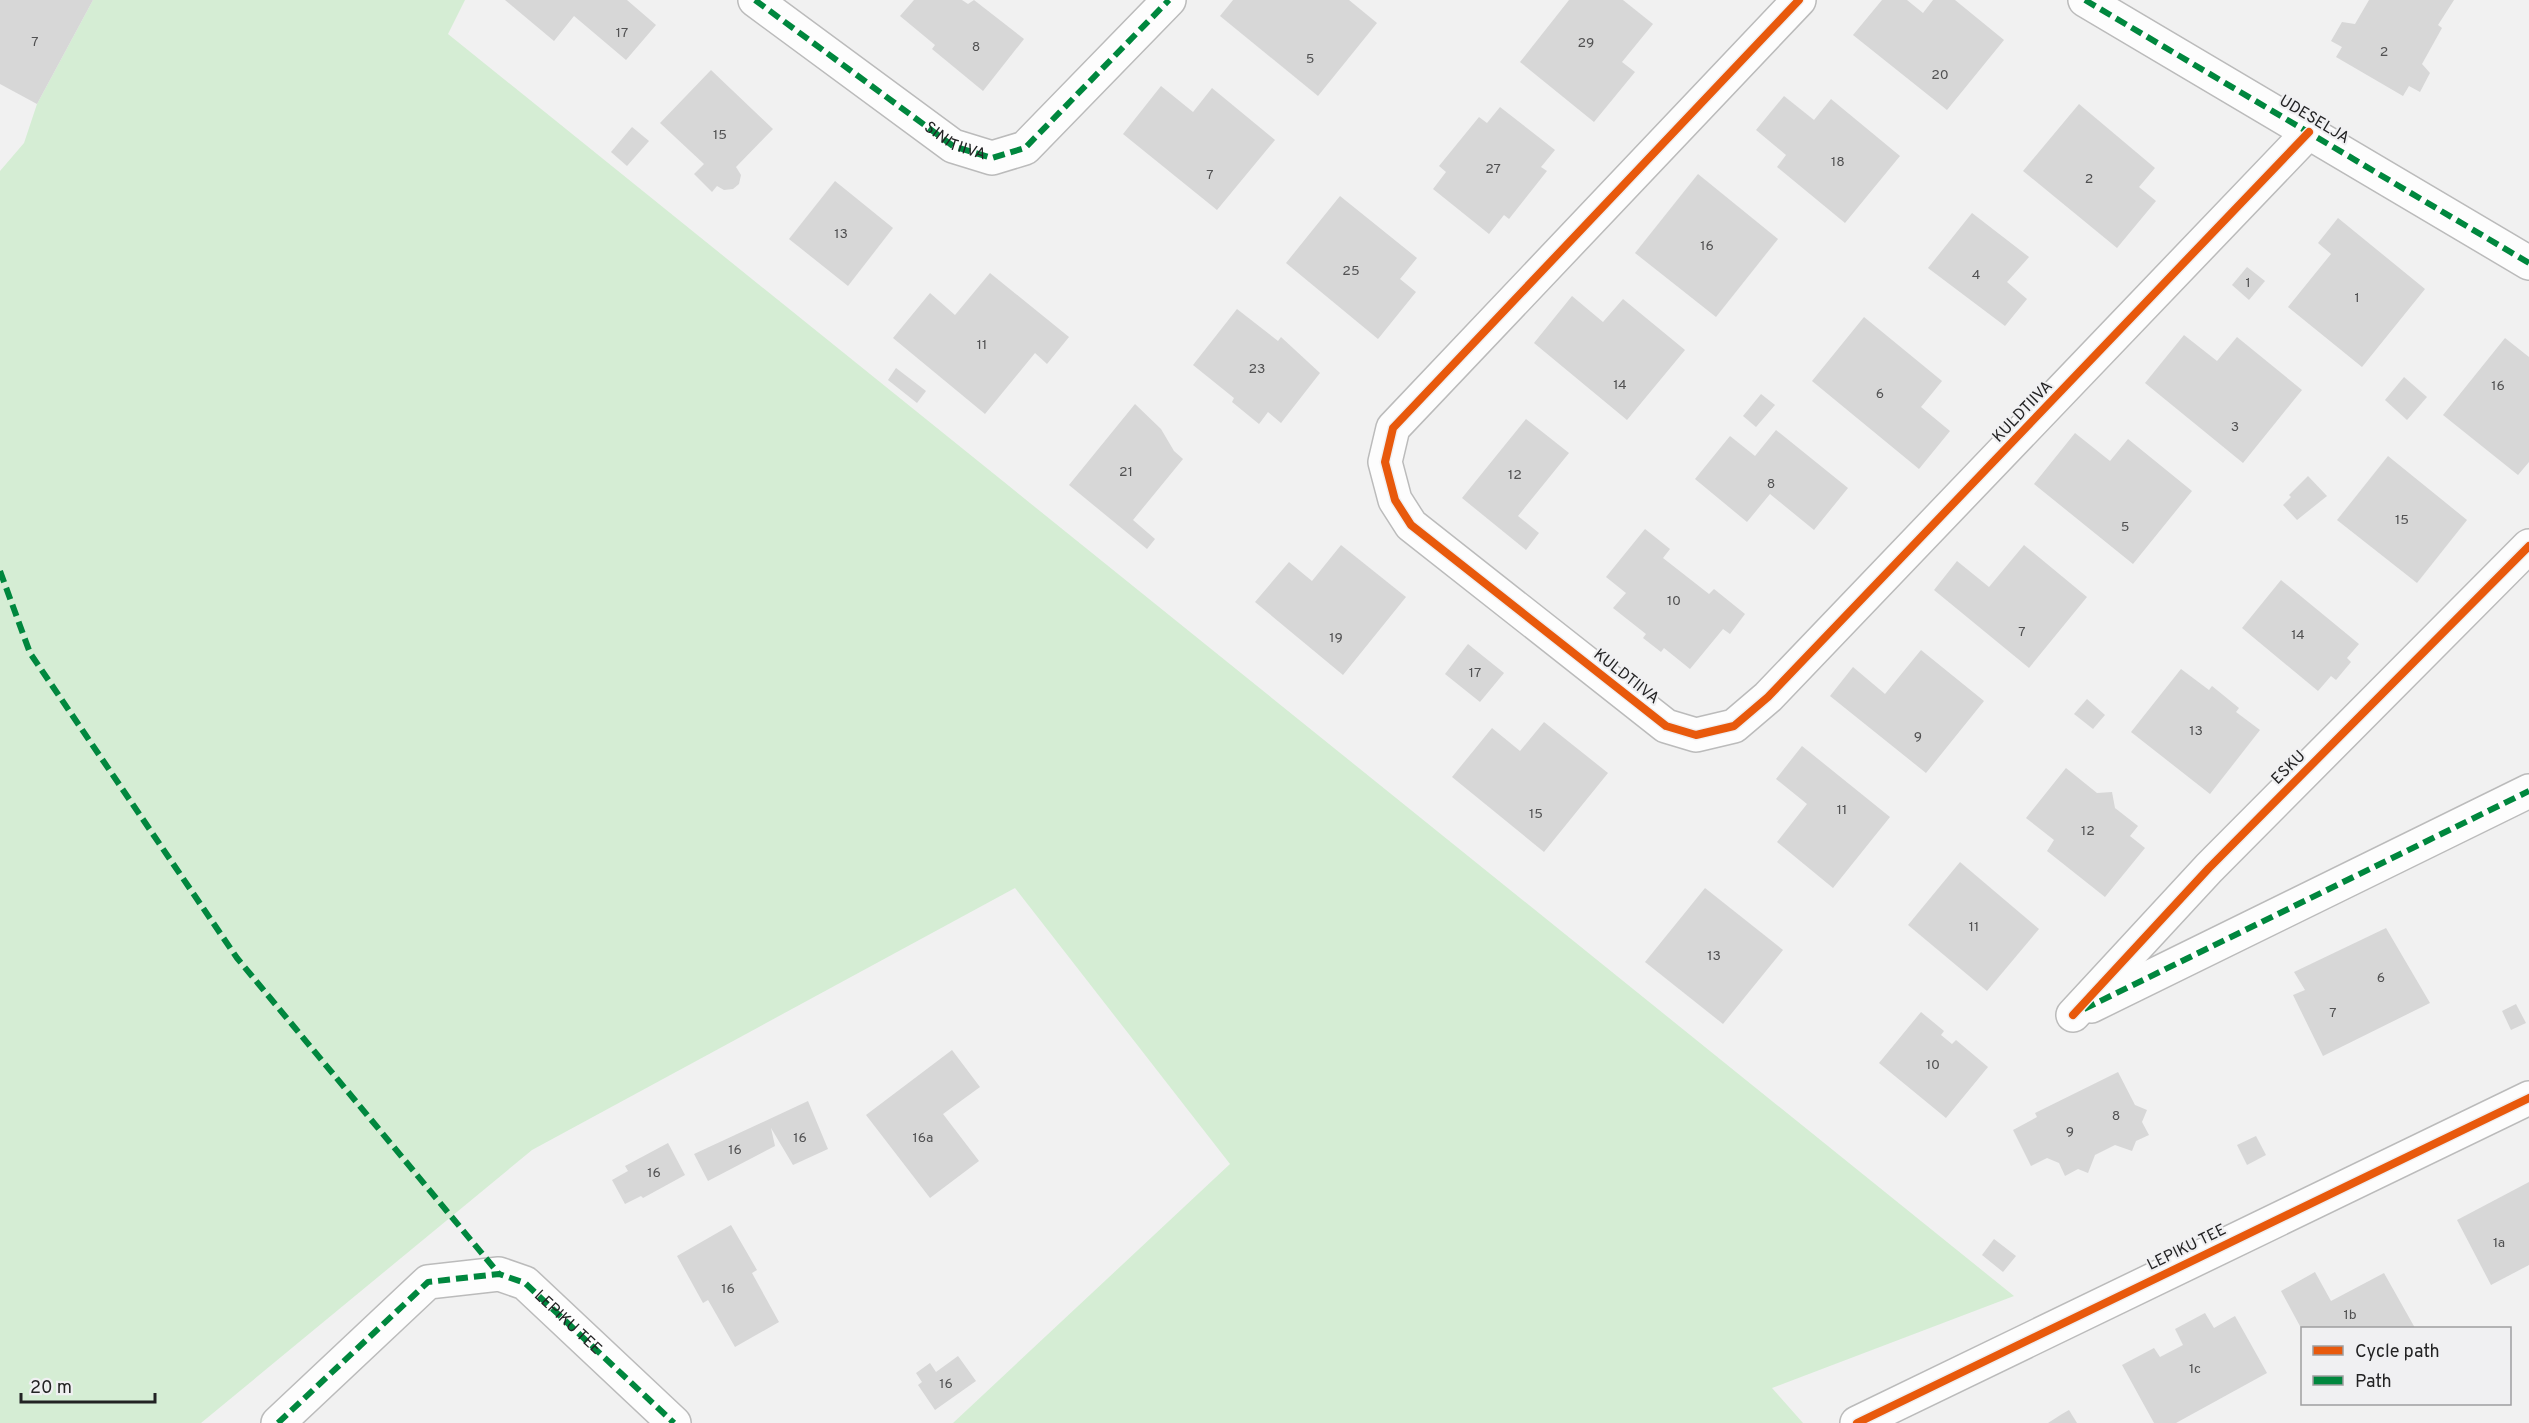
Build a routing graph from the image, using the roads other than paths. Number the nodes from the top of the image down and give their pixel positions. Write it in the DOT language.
graph roads {
  1 [pos="755,0"];
  2 [pos="1169,0"];
  3 [pos="1799,0"];
  4 [pos="2085,0"];
  5 [pos="2309,132"];
  6 [pos="2529,262"];
  7 [pos="2529,546"];
  8 [pos="2529,791"];
  9 [pos="2529,1098"];
  10 [pos="278,1423"];
  11 [pos="674,1423"];
  12 [pos="1857,1423"];
  1 -- 2 [label="street, SINITIIVA"];
  3 -- 5 [label="street, KULDTIIVA"];
  4 -- 5 [label="street, UDESELJA"];
  5 -- 6 [label="street, UDESELJA"];
  7 -- 8 [label="street, ESKU"];
  9 -- 12 [label="street, LEPIKU TEE"];
  10 -- 11 [label="street, LEPIKU TEE"];
}
